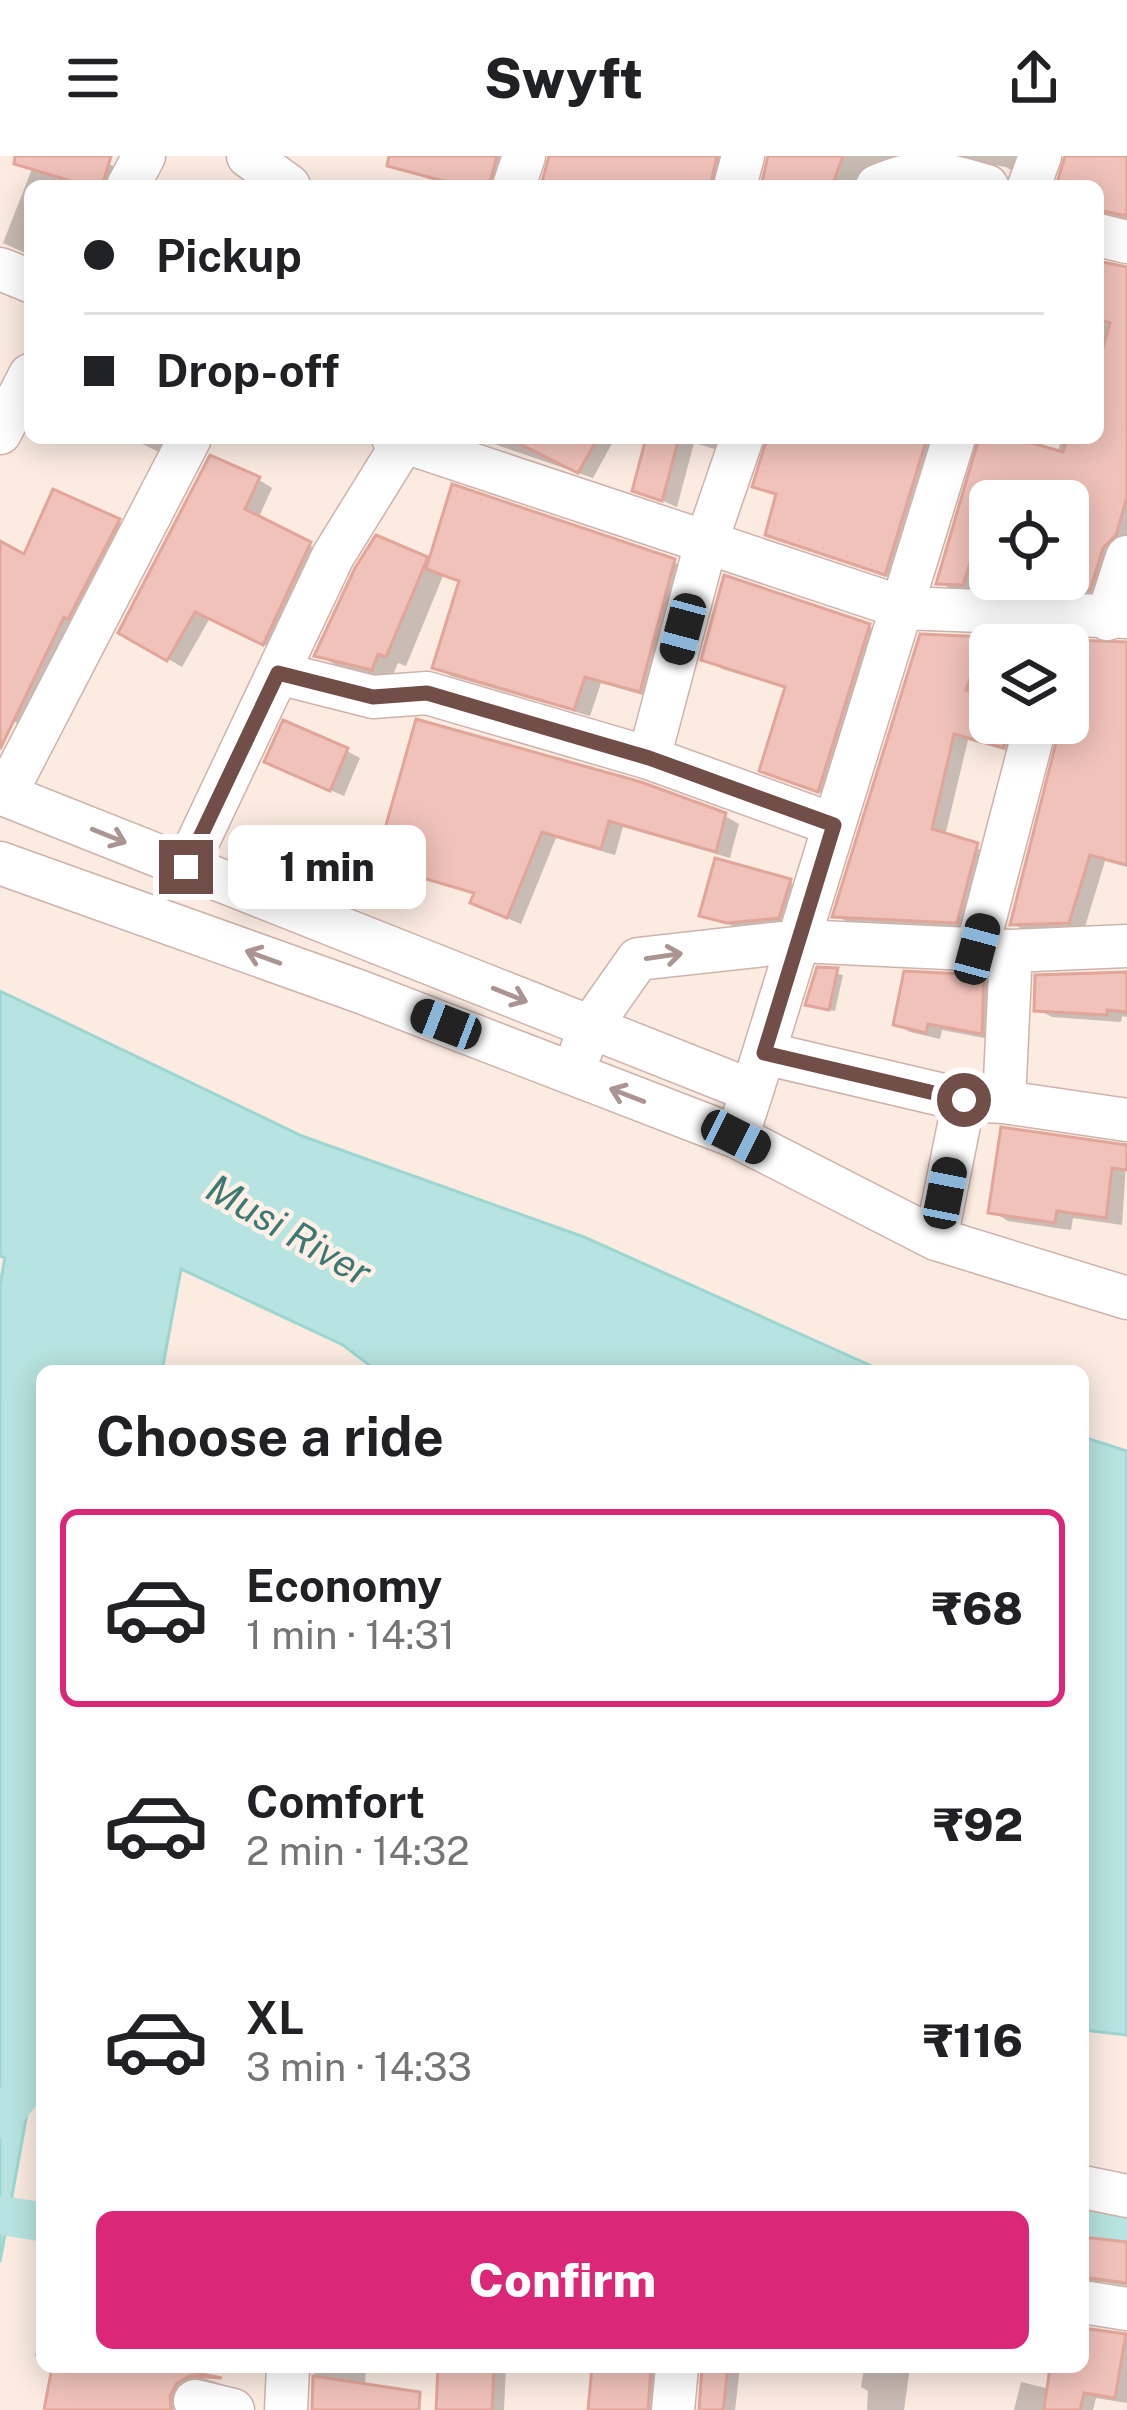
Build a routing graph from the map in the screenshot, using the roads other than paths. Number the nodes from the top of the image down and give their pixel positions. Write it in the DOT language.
graph roads {
  1 [pos="248,156"];
  2 [pos="288,178"];
  3 [pos="891,180"];
  4 [pos="966,180"];
  5 [pos="24,387"];
  6 [pos="0,433"];
  7 [pos="187,444"];
  8 [pos="399,444"];
  9 [pos="413,444"];
  10 [pos="740,444"];
  11 [pos="951,444"];
  12 [pos="706,543"];
  13 [pos="1127,557"];
  14 [pos="904,608"];
  15 [pos="1117,618"];
  16 [pos="1013,624"];
  17 [pos="278,673"];
  18 [pos="1032,744"];
  19 [pos="649,758"];
  20 [pos="3,794"];
  21 [pos="834,825"];
  22 [pos="0,863"];
  23 [pos="186,867"];
  24 [pos="800,941"];
  25 [pos="1127,946"];
  26 [pos="994,950"];
  27 [pos="590,1027"];
  28 [pos="758,1072"];
  29 [pos="573,1074"];
  30 [pos="984,1101"];
  31 [pos="1127,1120"];
  32 [pos="736,1137"];
  33 [pos="936,1239"];
  34 [pos="1127,1298"];
  35 [pos="1089,2188"];
  36 [pos="1127,2196"];
  37 [pos="1089,2303"];
  38 [pos="1127,2309"];
  39 [pos="288,2373"];
  40 [pos="677,2373"];
  41 [pos="286,2410"];
  42 [pos="674,2410"];
  1 -- 2 [label="street"];
  3 -- 4 [label="street"];
  5 -- 6 [label="street"];
  7 -- 20 [label="street"];
  8 -- 17 [label="street"];
  9 -- 12 [label="street"];
  10 -- 12 [label="street"];
  11 -- 14 [label="street"];
  12 -- 14 [label="street"];
  12 -- 19 [label="street"];
  13 -- 15 [label="street"];
  14 -- 16 [label="street"];
  14 -- 21 [label="street"];
  17 -- 19 [label="street"];
  17 -- 23 [label="street"];
  18 -- 26 [label="street"];
  19 -- 21 [label="street"];
  20 -- 23 [label="street, one-way"];
  21 -- 24 [label="street"];
  29 -- 22 [label="street, one-way"];
  23 -- 27 [label="street, one-way"];
  24 -- 26 [label="street"];
  27 -- 24 [label="street, one-way"];
  24 -- 28 [label="street"];
  25 -- 26 [label="street"];
  26 -- 30 [label="street"];
  27 -- 28 [label="street"];
  27 -- 29 [label="street"];
  28 -- 30 [label="street"];
  28 -- 32 [label="street"];
  32 -- 29 [label="street, one-way"];
  30 -- 31 [label="street"];
  30 -- 33 [label="street"];
  32 -- 33 [label="street"];
  33 -- 34 [label="street"];
  35 -- 36 [label="street"];
  37 -- 38 [label="street"];
  39 -- 41 [label="street"];
  40 -- 42 [label="street"];
}
